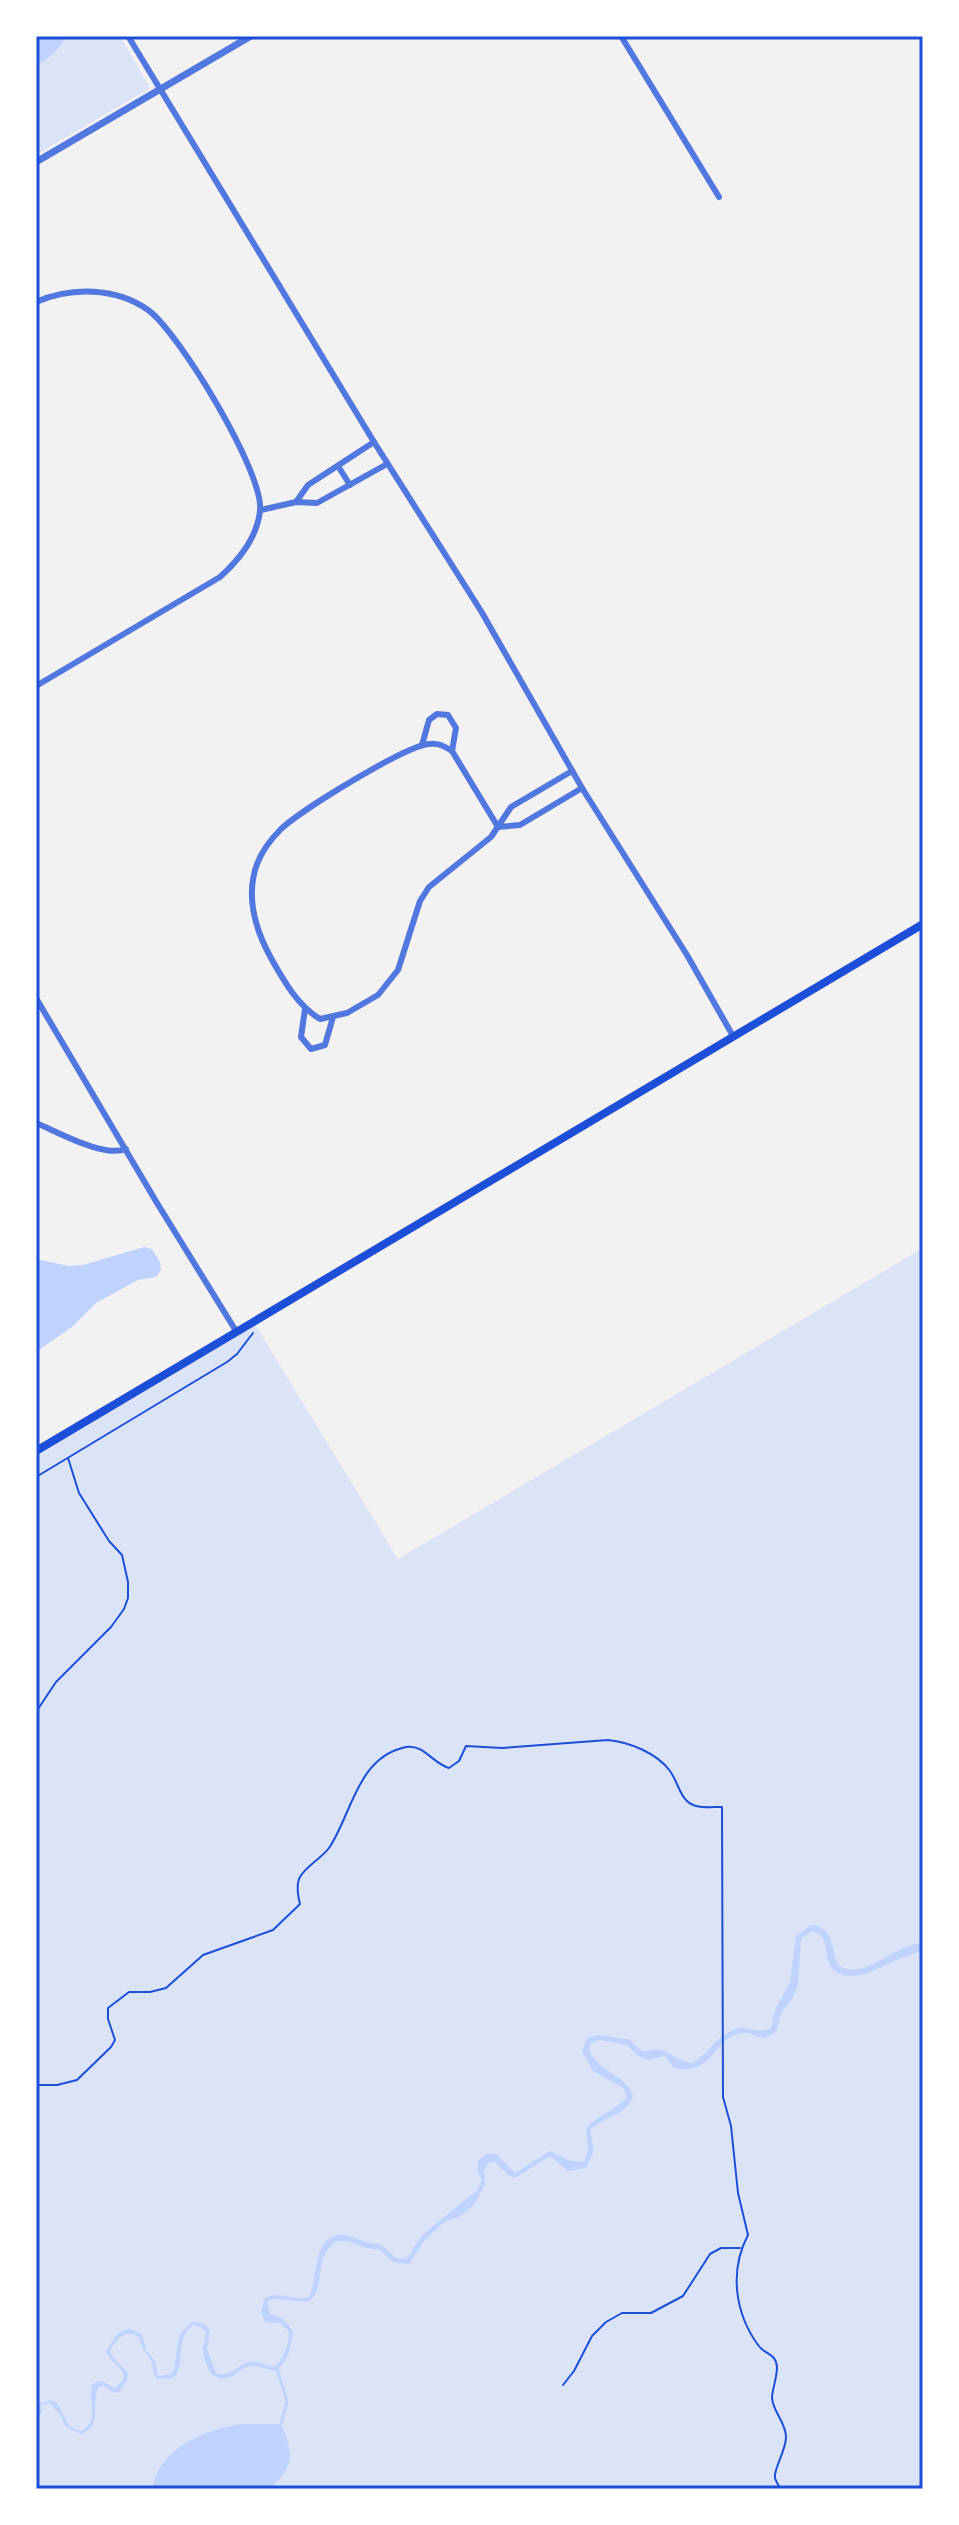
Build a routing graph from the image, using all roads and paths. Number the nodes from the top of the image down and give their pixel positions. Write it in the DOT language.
graph roads {
  1 [pos="128,36"];
  2 [pos="251,36"];
  3 [pos="621,36"];
  4 [pos="159,90"];
  5 [pos="36,162"];
  6 [pos="719,197"];
  7 [pos="36,302"];
  8 [pos="374,442"];
  9 [pos="387,464"];
  10 [pos="338,466"];
  11 [pos="350,485"];
  12 [pos="296,502"];
  13 [pos="261,510"];
  14 [pos="36,686"];
  15 [pos="422,745"];
  16 [pos="452,751"];
  17 [pos="572,771"];
  18 [pos="582,788"];
  19 [pos="498,827"];
  20 [pos="923,924"];
  21 [pos="36,998"];
  22 [pos="305,1009"];
  23 [pos="333,1017"];
  24 [pos="733,1036"];
  25 [pos="36,1123"];
  26 [pos="126,1149"];
  27 [pos="236,1331"];
  28 [pos="255,1331"];
  29 [pos="36,1451"];
  30 [pos="68,1458"];
  31 [pos="36,1477"];
  32 [pos="36,1712"];
  33 [pos="36,2085"];
  34 [pos="741,2249"];
  35 [pos="563,2385"];
  36 [pos="780,2489"];
  1 -- 4 [label="street"];
  2 -- 4 [label="street"];
  3 -- 6 [label="street"];
  4 -- 5 [label="street"];
  4 -- 8 [label="street"];
  7 -- 13 [label="street"];
  8 -- 9 [label="street"];
  8 -- 10 [label="street"];
  9 -- 11 [label="street"];
  9 -- 17 [label="street"];
  10 -- 11 [label="street"];
  10 -- 12 [label="street"];
  11 -- 12 [label="street"];
  12 -- 13 [label="street"];
  13 -- 14 [label="street"];
  15 -- 16 [label="street"];
  15 -- 16 [label="street"];
  15 -- 22 [label="street"];
  16 -- 19 [label="street"];
  17 -- 18 [label="street"];
  17 -- 19 [label="street"];
  18 -- 19 [label="street"];
  18 -- 24 [label="street"];
  19 -- 23 [label="street"];
  20 -- 24 [label="main road"];
  21 -- 26 [label="street"];
  22 -- 23 [label="street"];
  22 -- 23 [label="street"];
  24 -- 27 [label="main road"];
  25 -- 26 [label="street"];
  26 -- 27 [label="street"];
  27 -- 29 [label="main road"];
  28 -- 30 [label="path"];
  30 -- 31 [label="path"];
  30 -- 32 [label="path"];
  33 -- 34 [label="path"];
  34 -- 35 [label="path"];
  34 -- 36 [label="path"];
}
